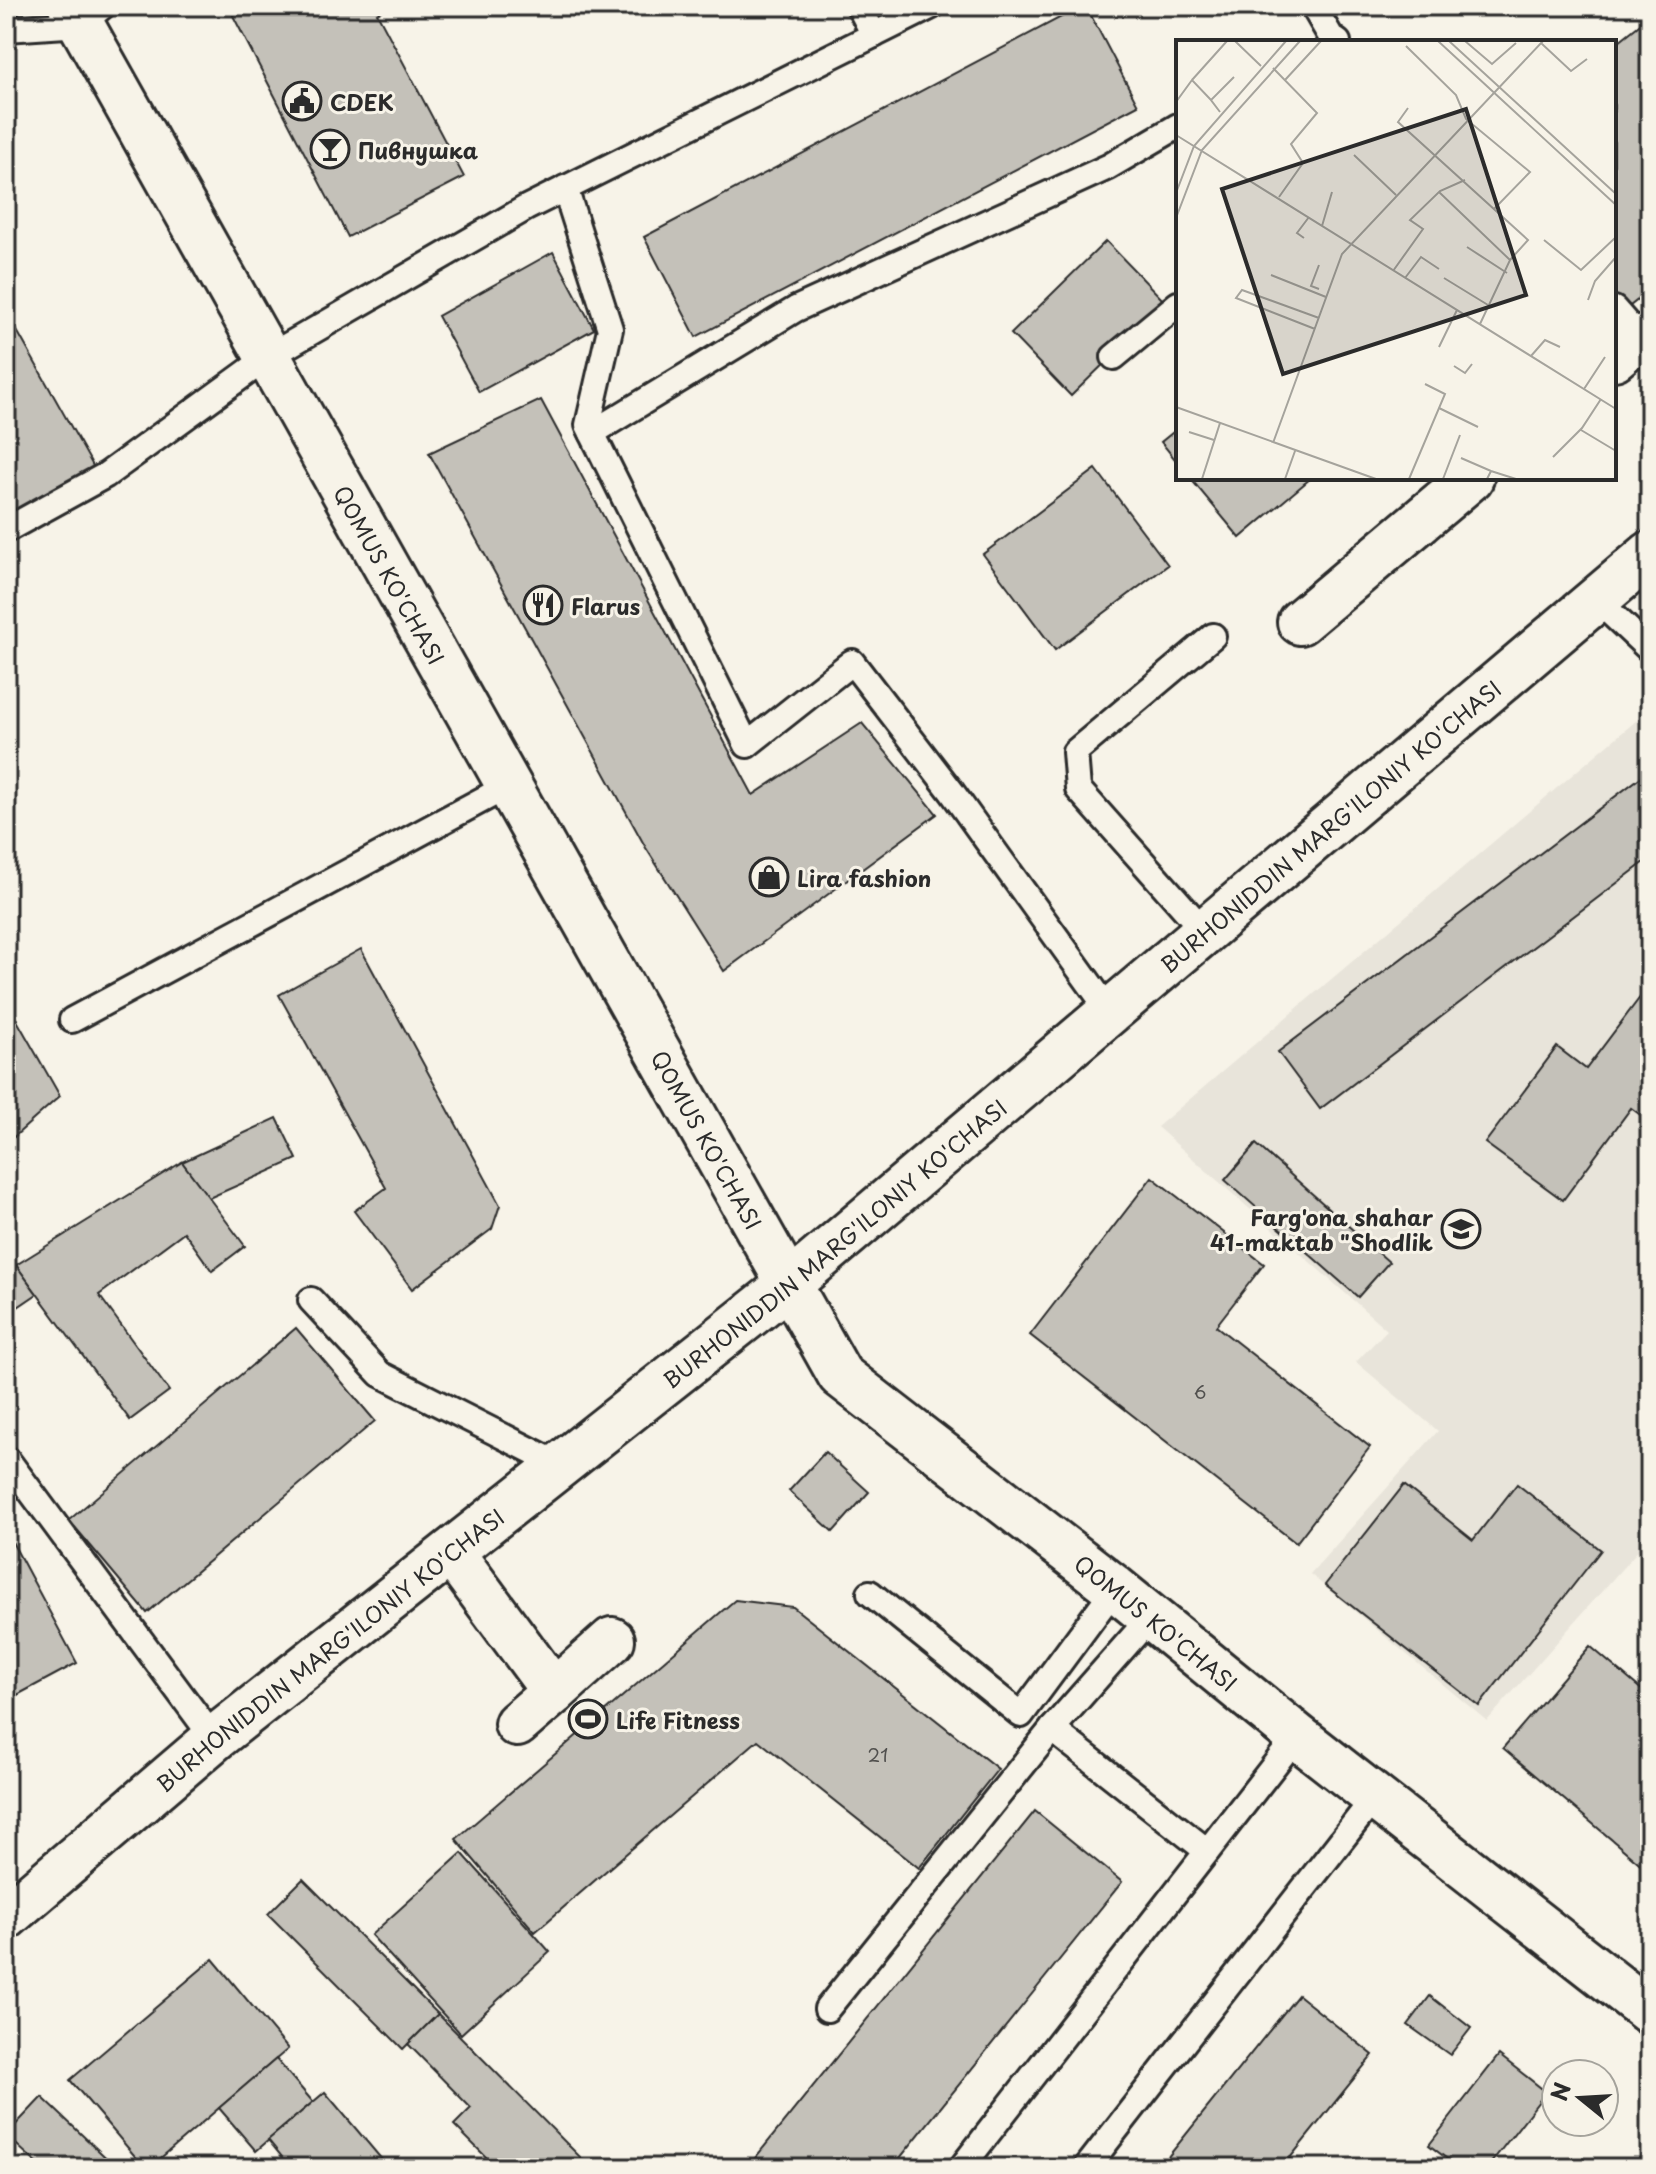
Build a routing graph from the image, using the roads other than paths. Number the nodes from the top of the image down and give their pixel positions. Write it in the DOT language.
graph roads {
  1 [pos="859,6"];
  2 [pos="932,6"];
  3 [pos="1313,6"];
  4 [pos="85,12"];
  5 [pos="6,29"];
  6 [pos="874,35"];
  7 [pos="1331,40"];
  8 [pos="1176,127"];
  9 [pos="565,188"];
  10 [pos="1176,306"];
  11 [pos="268,357"];
  12 [pos="1114,357"];
  13 [pos="592,433"];
  14 [pos="1469,480"];
  15 [pos="6,530"];
  16 [pos="1650,554"];
  17 [pos="1597,600"];
  18 [pos="1300,622"];
  19 [pos="1213,636"];
  20 [pos="1650,650"];
  21 [pos="508,786"];
  22 [pos="1205,932"];
  23 [pos="1110,1012"];
  24 [pos="72,1020"];
  25 [pos="788,1285"];
  26 [pos="311,1300"];
  27 [pos="6,1458"];
  28 [pos="560,1465"];
  29 [pos="451,1552"];
  30 [pos="1115,1588"];
  31 [pos="870,1593"];
  32 [pos="1149,1619"];
  33 [pos="612,1640"];
  34 [pos="554,1692"];
  35 [pos="517,1724"];
  36 [pos="1052,1729"];
  37 [pos="1297,1736"];
  38 [pos="214,1739"];
  39 [pos="1375,1797"];
  40 [pos="1207,1851"];
  41 [pos="6,1917"];
  42 [pos="827,2009"];
  43 [pos="1650,2012"];
  44 [pos="961,2168"];
  45 [pos="1086,2168"];
  1 -- 6 [label="lane"];
  2 -- 6 [label="lane"];
  3 -- 7 [label="lane"];
  4 -- 5 [label="lane"];
  4 -- 11 [label="street, QOMUS KO'CHASI"];
  6 -- 9 [label="lane"];
  8 -- 13 [label="lane"];
  9 -- 11 [label="lane"];
  9 -- 13 [label="lane"];
  10 -- 12 [label="lane"];
  11 -- 15 [label="lane"];
  11 -- 21 [label="street, QOMUS KO'CHASI"];
  13 -- 23 [label="lane"];
  14 -- 18 [label="street"];
  16 -- 17 [label="street, BURHONIDDIN MARG'ILONIY KO'CHASI"];
  17 -- 20 [label="lane"];
  17 -- 22 [label="street, BURHONIDDIN MARG'ILONIY KO'CHASI"];
  19 -- 22 [label="lane"];
  21 -- 24 [label="lane"];
  21 -- 25 [label="street, QOMUS KO'CHASI"];
  22 -- 23 [label="street, BURHONIDDIN MARG'ILONIY KO'CHASI"];
  23 -- 25 [label="street, BURHONIDDIN MARG'ILONIY KO'CHASI"];
  25 -- 28 [label="street, BURHONIDDIN MARG'ILONIY KO'CHASI"];
  25 -- 30 [label="street, QOMUS KO'CHASI"];
  26 -- 28 [label="lane"];
  27 -- 38 [label="lane"];
  28 -- 29 [label="street, BURHONIDDIN MARG'ILONIY KO'CHASI"];
  29 -- 34 [label="street"];
  29 -- 38 [label="street, BURHONIDDIN MARG'ILONIY KO'CHASI"];
  30 -- 31 [label="lane"];
  30 -- 32 [label="street, QOMUS KO'CHASI"];
  32 -- 36 [label="lane"];
  32 -- 37 [label="street, QOMUS KO'CHASI"];
  33 -- 34 [label="street"];
  34 -- 35 [label="street"];
  36 -- 40 [label="lane"];
  36 -- 42 [label="lane"];
  37 -- 39 [label="street, QOMUS KO'CHASI"];
  37 -- 40 [label="lane"];
  38 -- 41 [label="street, BURHONIDDIN MARG'ILONIY KO'CHASI"];
  39 -- 43 [label="street, QOMUS KO'CHASI"];
  39 -- 45 [label="lane"];
  40 -- 44 [label="lane"];
}
